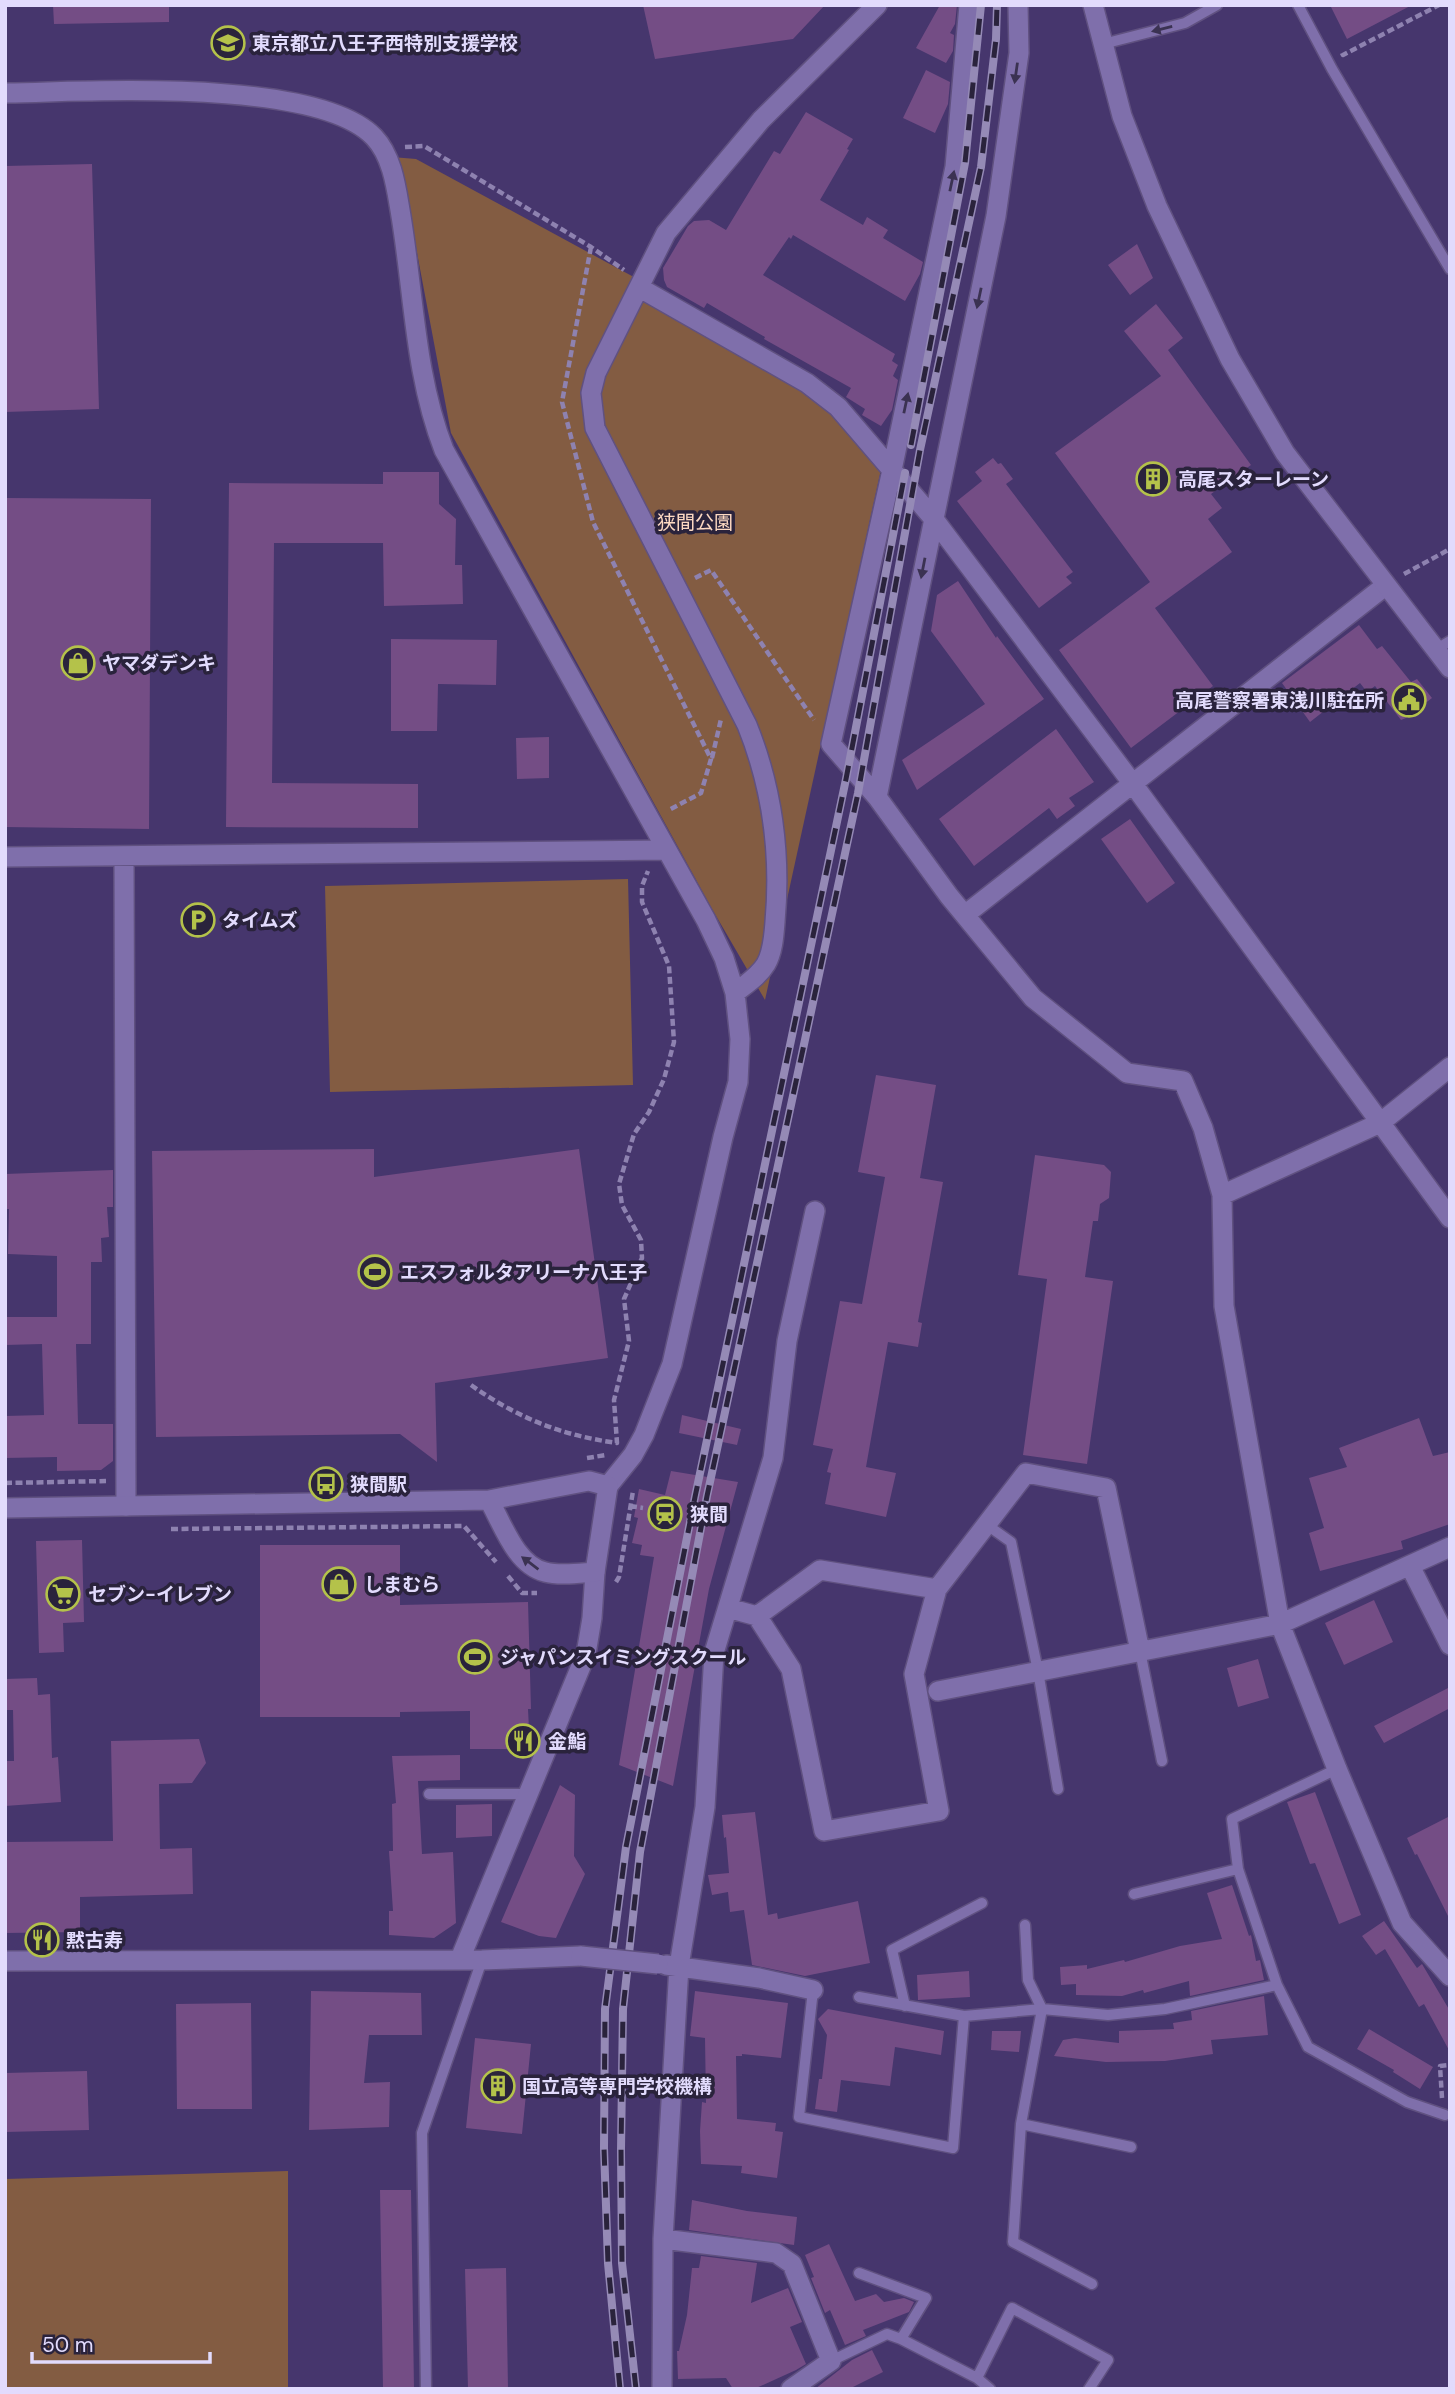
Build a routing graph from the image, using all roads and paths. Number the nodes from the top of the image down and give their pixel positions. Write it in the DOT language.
graph roads {
  1 [pos="877,5"];
  2 [pos="969,5"];
  3 [pos="1018,5"];
  4 [pos="1093,5"];
  5 [pos="1217,5"];
  6 [pos="1298,5"];
  7 [pos="1439,5"];
  8 [pos="1103,44"];
  9 [pos="1338,45"];
  10 [pos="5,93"];
  11 [pos="382,147"];
  12 [pos="591,247"];
  13 [pos="1450,269"];
  14 [pos="640,288"];
  15 [pos="892,470"];
  16 [pos="933,518"];
  17 [pos="1450,549"];
  18 [pos="1398,567"];
  19 [pos="695,578"];
  20 [pos="1385,586"];
  21 [pos="1442,645"];
  22 [pos="1450,668"];
  23 [pos="831,744"];
  24 [pos="1133,784"];
  25 [pos="877,797"];
  26 [pos="662,814"];
  27 [pos="667,850"];
  28 [pos="124,856"];
  29 [pos="5,857"];
  30 [pos="656,875"];
  31 [pos="966,914"];
  32 [pos="735,993"];
  33 [pos="1450,1067"];
  34 [pos="1380,1123"];
  35 [pos="1222,1195"];
  36 [pos="816,1210"];
  37 [pos="1450,1218"];
  38 [pos="471,1385"];
  39 [pos="622,1436"];
  40 [pos="617,1443"];
  41 [pos="584,1459"];
  42 [pos="113,1481"];
  43 [pos="5,1483"];
  44 [pos="608,1486"];
  45 [pos="489,1500"];
  46 [pos="126,1506"];
  47 [pos="630,1506"];
  48 [pos="5,1508"];
  49 [pos="643,1508"];
  50 [pos="987,1525"];
  51 [pos="158,1529"];
  52 [pos="1450,1547"];
  53 [pos="497,1563"];
  54 [pos="1410,1566"];
  55 [pos="595,1572"];
  56 [pos="506,1573"];
  57 [pos="937,1589"];
  58 [pos="544,1592"];
  59 [pos="728,1608"];
  60 [pos="757,1616"];
  61 [pos="1280,1624"];
  62 [pos="1450,1645"];
  63 [pos="1140,1651"];
  64 [pos="1038,1671"];
  65 [pos="938,1691"];
  66 [pos="1162,1761"];
  67 [pos="1337,1769"];
  68 [pos="1058,1789"];
  69 [pos="429,1794"];
  70 [pos="529,1794"];
  71 [pos="1237,1869"];
  72 [pos="1134,1894"];
  73 [pos="982,1903"];
  74 [pos="1025,1925"];
  75 [pos="460,1959"];
  76 [pos="482,1960"];
  77 [pos="5,1961"];
  78 [pos="679,1966"];
  79 [pos="1450,1976"];
  80 [pos="1277,1985"];
  81 [pos="813,1990"];
  82 [pos="859,1997"];
  83 [pos="905,2006"];
  84 [pos="1042,2009"];
  85 [pos="964,2016"];
  86 [pos="1450,2065"];
  87 [pos="1444,2114"];
  88 [pos="1021,2124"];
  89 [pos="1131,2147"];
  90 [pos="663,2239"];
  91 [pos="859,2273"];
  92 [pos="1092,2284"];
  93 [pos="901,2339"];
  94 [pos="831,2361"];
  95 [pos="977,2378"];
  96 [pos="426,2389"];
  97 [pos="662,2389"];
  98 [pos="791,2389"];
  99 [pos="990,2389"];
  100 [pos="1089,2389"];
  1 -- 14 [label="street"];
  15 -- 2 [label="street, one-way"];
  3 -- 16 [label="street, one-way"];
  4 -- 8 [label="street"];
  5 -- 8 [label="lane, one-way"];
  6 -- 13 [label="lane"];
  7 -- 9 [label="path"];
  8 -- 20 [label="street"];
  10 -- 11 [label="street"];
  11 -- 12 [label="path"];
  11 -- 27 [label="street"];
  12 -- 14 [label="path"];
  12 -- 26 [label="path"];
  14 -- 15 [label="street"];
  14 -- 32 [label="street"];
  15 -- 16 [label="street"];
  15 -- 23 [label="street"];
  16 -- 24 [label="street"];
  16 -- 25 [label="street, one-way"];
  17 -- 18 [label="path"];
  19 -- 23 [label="path"];
  20 -- 21 [label="street"];
  20 -- 24 [label="street"];
  21 -- 22 [label="street"];
  23 -- 25 [label="street"];
  24 -- 31 [label="street"];
  24 -- 34 [label="street"];
  25 -- 31 [label="street"];
  27 -- 28 [label="street"];
  27 -- 32 [label="street"];
  28 -- 29 [label="street"];
  28 -- 46 [label="street"];
  30 -- 40 [label="path"];
  31 -- 35 [label="street"];
  32 -- 44 [label="street"];
  33 -- 34 [label="street"];
  34 -- 35 [label="street"];
  34 -- 37 [label="street"];
  35 -- 61 [label="street"];
  36 -- 59 [label="street"];
  38 -- 40 [label="path"];
  39 -- 40 [label="path"];
  40 -- 41 [label="path"];
  42 -- 43 [label="path"];
  44 -- 45 [label="street"];
  44 -- 55 [label="street"];
  45 -- 46 [label="street"];
  55 -- 45 [label="street, one-way"];
  46 -- 48 [label="street"];
  47 -- 49 [label="path"];
  50 -- 57 [label="street"];
  50 -- 63 [label="street"];
  50 -- 64 [label="lane"];
  51 -- 53 [label="path"];
  52 -- 54 [label="street"];
  54 -- 61 [label="street"];
  54 -- 62 [label="street"];
  55 -- 70 [label="street"];
  56 -- 58 [label="path"];
  57 -- 60 [label="street"];
  57 -- 60 [label="street"];
  59 -- 60 [label="street"];
  59 -- 78 [label="street"];
  61 -- 63 [label="street"];
  61 -- 67 [label="street"];
  63 -- 64 [label="street"];
  63 -- 66 [label="lane"];
  64 -- 65 [label="street"];
  64 -- 68 [label="lane"];
  67 -- 71 [label="lane"];
  67 -- 79 [label="street"];
  69 -- 70 [label="lane"];
  70 -- 75 [label="street"];
  71 -- 72 [label="lane"];
  71 -- 80 [label="lane"];
  73 -- 83 [label="lane"];
  74 -- 84 [label="lane"];
  75 -- 76 [label="street"];
  75 -- 77 [label="street"];
  76 -- 78 [label="street, bridge"];
  76 -- 96 [label="lane"];
  78 -- 81 [label="street"];
  78 -- 90 [label="street"];
  80 -- 84 [label="lane"];
  80 -- 87 [label="lane"];
  81 -- 85 [label="lane"];
  82 -- 83 [label="lane"];
  83 -- 85 [label="lane"];
  84 -- 85 [label="lane"];
  84 -- 88 [label="lane"];
  86 -- 87 [label="path"];
  88 -- 89 [label="lane"];
  88 -- 92 [label="lane"];
  90 -- 94 [label="street"];
  90 -- 97 [label="street"];
  91 -- 93 [label="lane"];
  93 -- 94 [label="lane"];
  93 -- 95 [label="lane"];
  94 -- 98 [label="street"];
  95 -- 99 [label="lane"];
  95 -- 100 [label="lane"];
}
